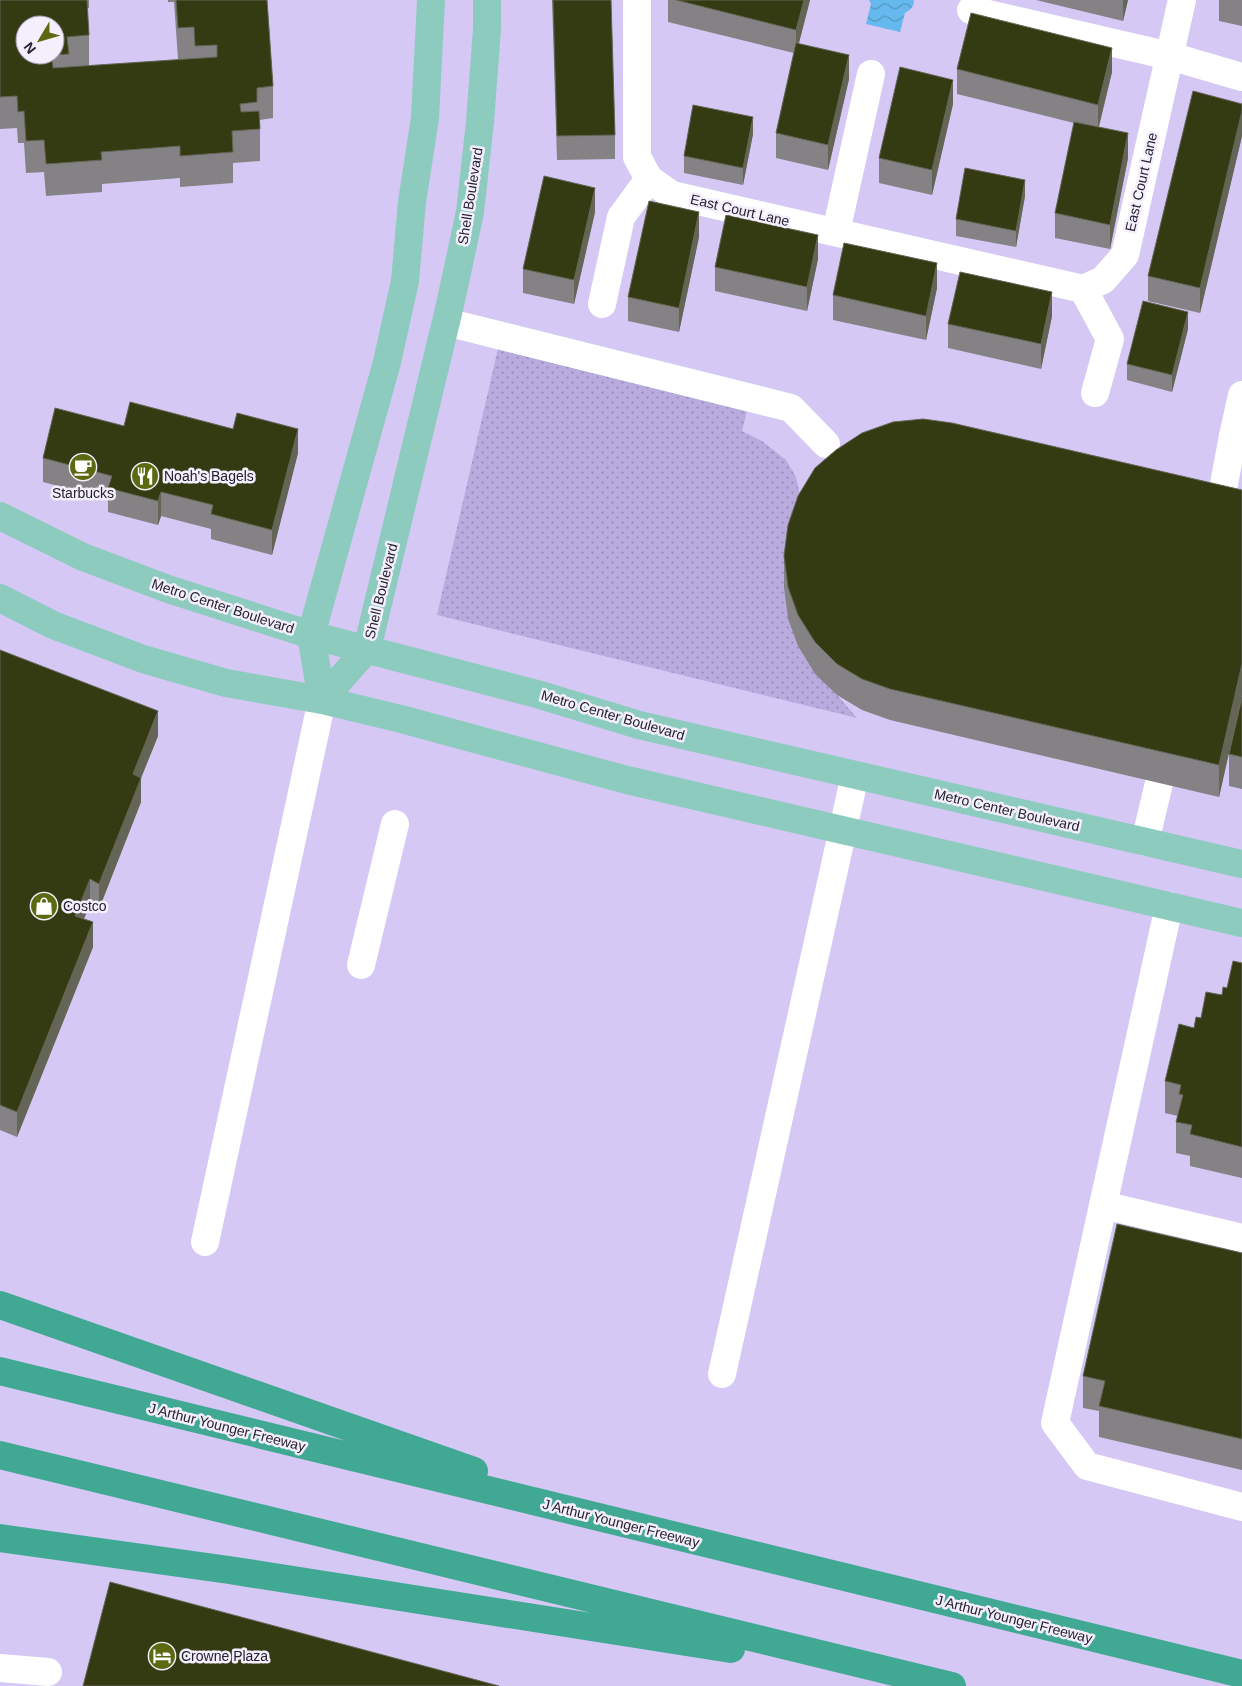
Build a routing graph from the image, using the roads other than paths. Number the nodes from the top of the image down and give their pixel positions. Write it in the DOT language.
graph roads {
  1 [pos="431,0"];
  2 [pos="487,0"];
  3 [pos="637,0"];
  4 [pos="1182,0"];
  5 [pos="971,10"];
  6 [pos="1170,56"];
  7 [pos="871,74"];
  8 [pos="1242,77"];
  9 [pos="649,179"];
  10 [pos="836,232"];
  11 [pos="1083,289"];
  12 [pos="602,304"];
  13 [pos="446,322"];
  14 [pos="1095,393"];
  15 [pos="1242,395"];
  16 [pos="1237,437"];
  17 [pos="826,444"];
  18 [pos="0,516"];
  19 [pos="1218,516"];
  20 [pos="0,598"];
  21 [pos="311,635"];
  22 [pos="367,649"];
  23 [pos="322,700"];
  24 [pos="855,775"];
  25 [pos="1158,783"];
  26 [pos="395,824"];
  27 [pos="844,830"];
  28 [pos="1145,842"];
  29 [pos="1242,864"];
  30 [pos="1169,906"];
  31 [pos="1242,923"];
  32 [pos="361,965"];
  33 [pos="1103,1205"];
  34 [pos="1242,1238"];
  35 [pos="205,1242"];
  36 [pos="0,1305"];
  37 [pos="0,1371"];
  38 [pos="722,1374"];
  39 [pos="0,1455"];
  40 [pos="1242,1507"];
  41 [pos="624,1524"];
  42 [pos="0,1538"];
  43 [pos="0,1668"];
  44 [pos="49,1669"];
  45 [pos="1242,1674"];
  46 [pos="915,1677"];
  47 [pos="952,1686"];
  1 -- 21 [label="main road"];
  2 -- 13 [label="main road, Shell Boulevard"];
  3 -- 9 [label="lane, East Court Lane"];
  4 -- 6 [label="lane, East Court Lane"];
  5 -- 6 [label="lane"];
  6 -- 8 [label="lane"];
  6 -- 11 [label="lane, East Court Lane"];
  7 -- 10 [label="lane"];
  9 -- 10 [label="lane, East Court Lane"];
  9 -- 12 [label="lane"];
  10 -- 11 [label="lane, East Court Lane"];
  11 -- 14 [label="lane"];
  13 -- 17 [label="lane"];
  13 -- 22 [label="main road, Shell Boulevard"];
  15 -- 16 [label="lane"];
  16 -- 19 [label="lane"];
  18 -- 21 [label="main road, Metro Center Boulevard"];
  20 -- 23 [label="main road"];
  21 -- 22 [label="main road, Metro Center Boulevard"];
  21 -- 23 [label="main road"];
  22 -- 23 [label="main road, Shell Boulevard"];
  22 -- 24 [label="main road, Metro Center Boulevard"];
  23 -- 27 [label="main road"];
  23 -- 35 [label="lane"];
  24 -- 27 [label="lane"];
  24 -- 28 [label="main road, Metro Center Boulevard"];
  25 -- 28 [label="lane"];
  26 -- 32 [label="lane"];
  27 -- 30 [label="main road"];
  27 -- 38 [label="lane"];
  28 -- 29 [label="main road, Metro Center Boulevard"];
  30 -- 31 [label="main road"];
  30 -- 33 [label="lane"];
  33 -- 34 [label="lane"];
  33 -- 40 [label="lane"];
  36 -- 41 [label="highway"];
  37 -- 41 [label="highway, J Arthur Younger Freeway"];
  39 -- 46 [label="highway"];
  41 -- 45 [label="highway, J Arthur Younger Freeway"];
  42 -- 46 [label="highway"];
  43 -- 44 [label="lane"];
  46 -- 47 [label="highway"];
}
